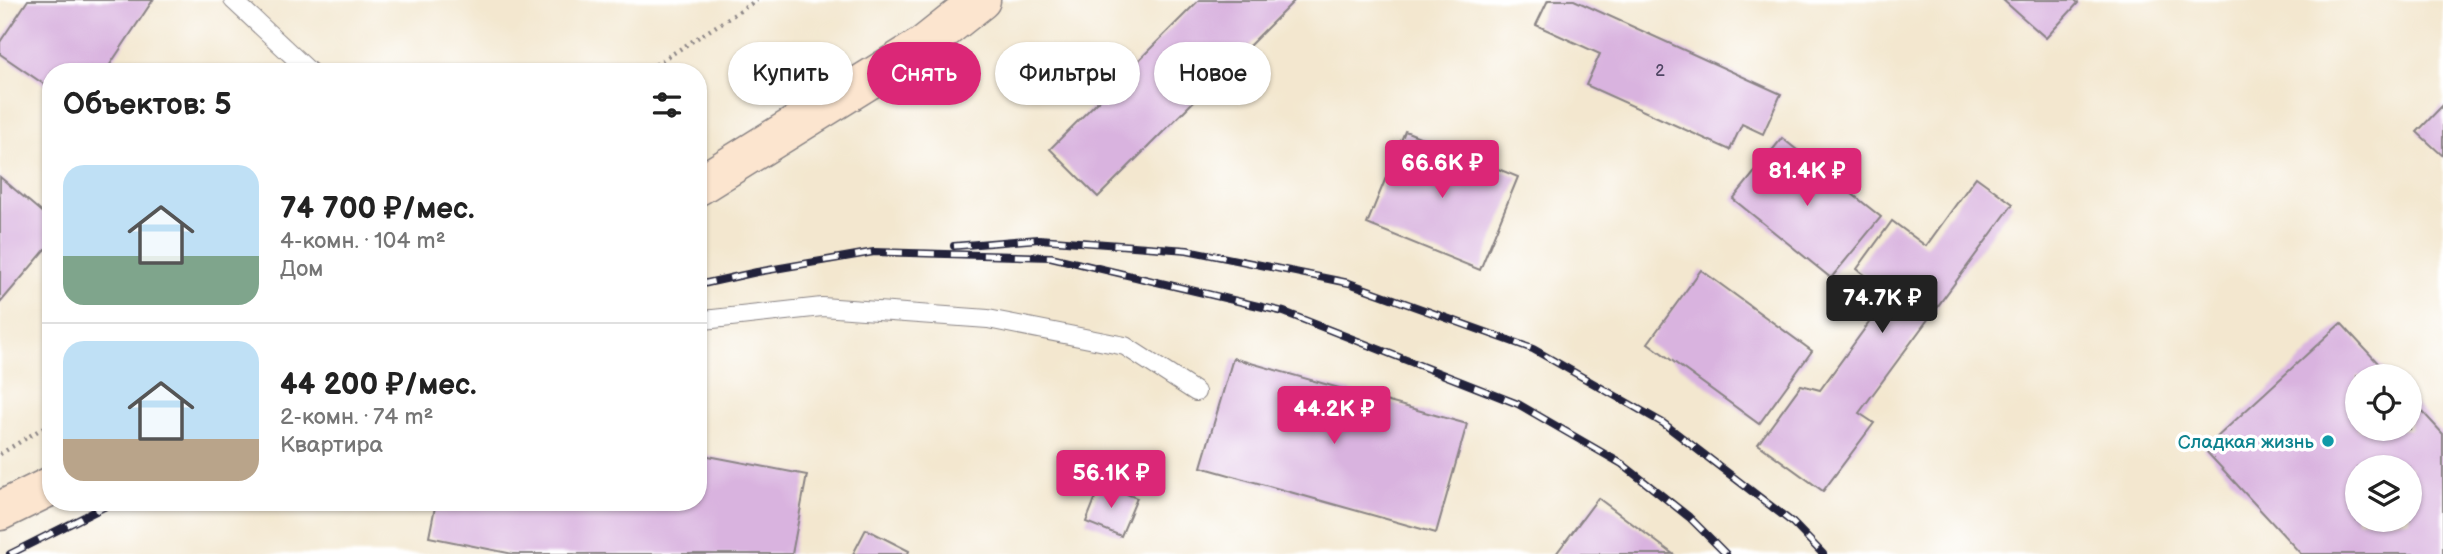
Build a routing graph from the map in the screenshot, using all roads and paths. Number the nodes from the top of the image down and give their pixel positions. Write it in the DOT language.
graph roads {
  1 [pos="233,0"];
  2 [pos="757,0"];
  3 [pos="981,0"];
  4 [pos="300,63"];
  5 [pos="658,63"];
  6 [pos="707,180"];
  7 [pos="707,320"];
  8 [pos="1196,392"];
  9 [pos="42,428"];
  10 [pos="0,454"];
  11 [pos="42,490"];
  12 [pos="0,511"];
  1 -- 4 [label="lane"];
  2 -- 5 [label="path"];
  3 -- 6 [label="main road"];
  7 -- 8 [label="lane"];
  9 -- 10 [label="path"];
  11 -- 12 [label="main road"];
}
